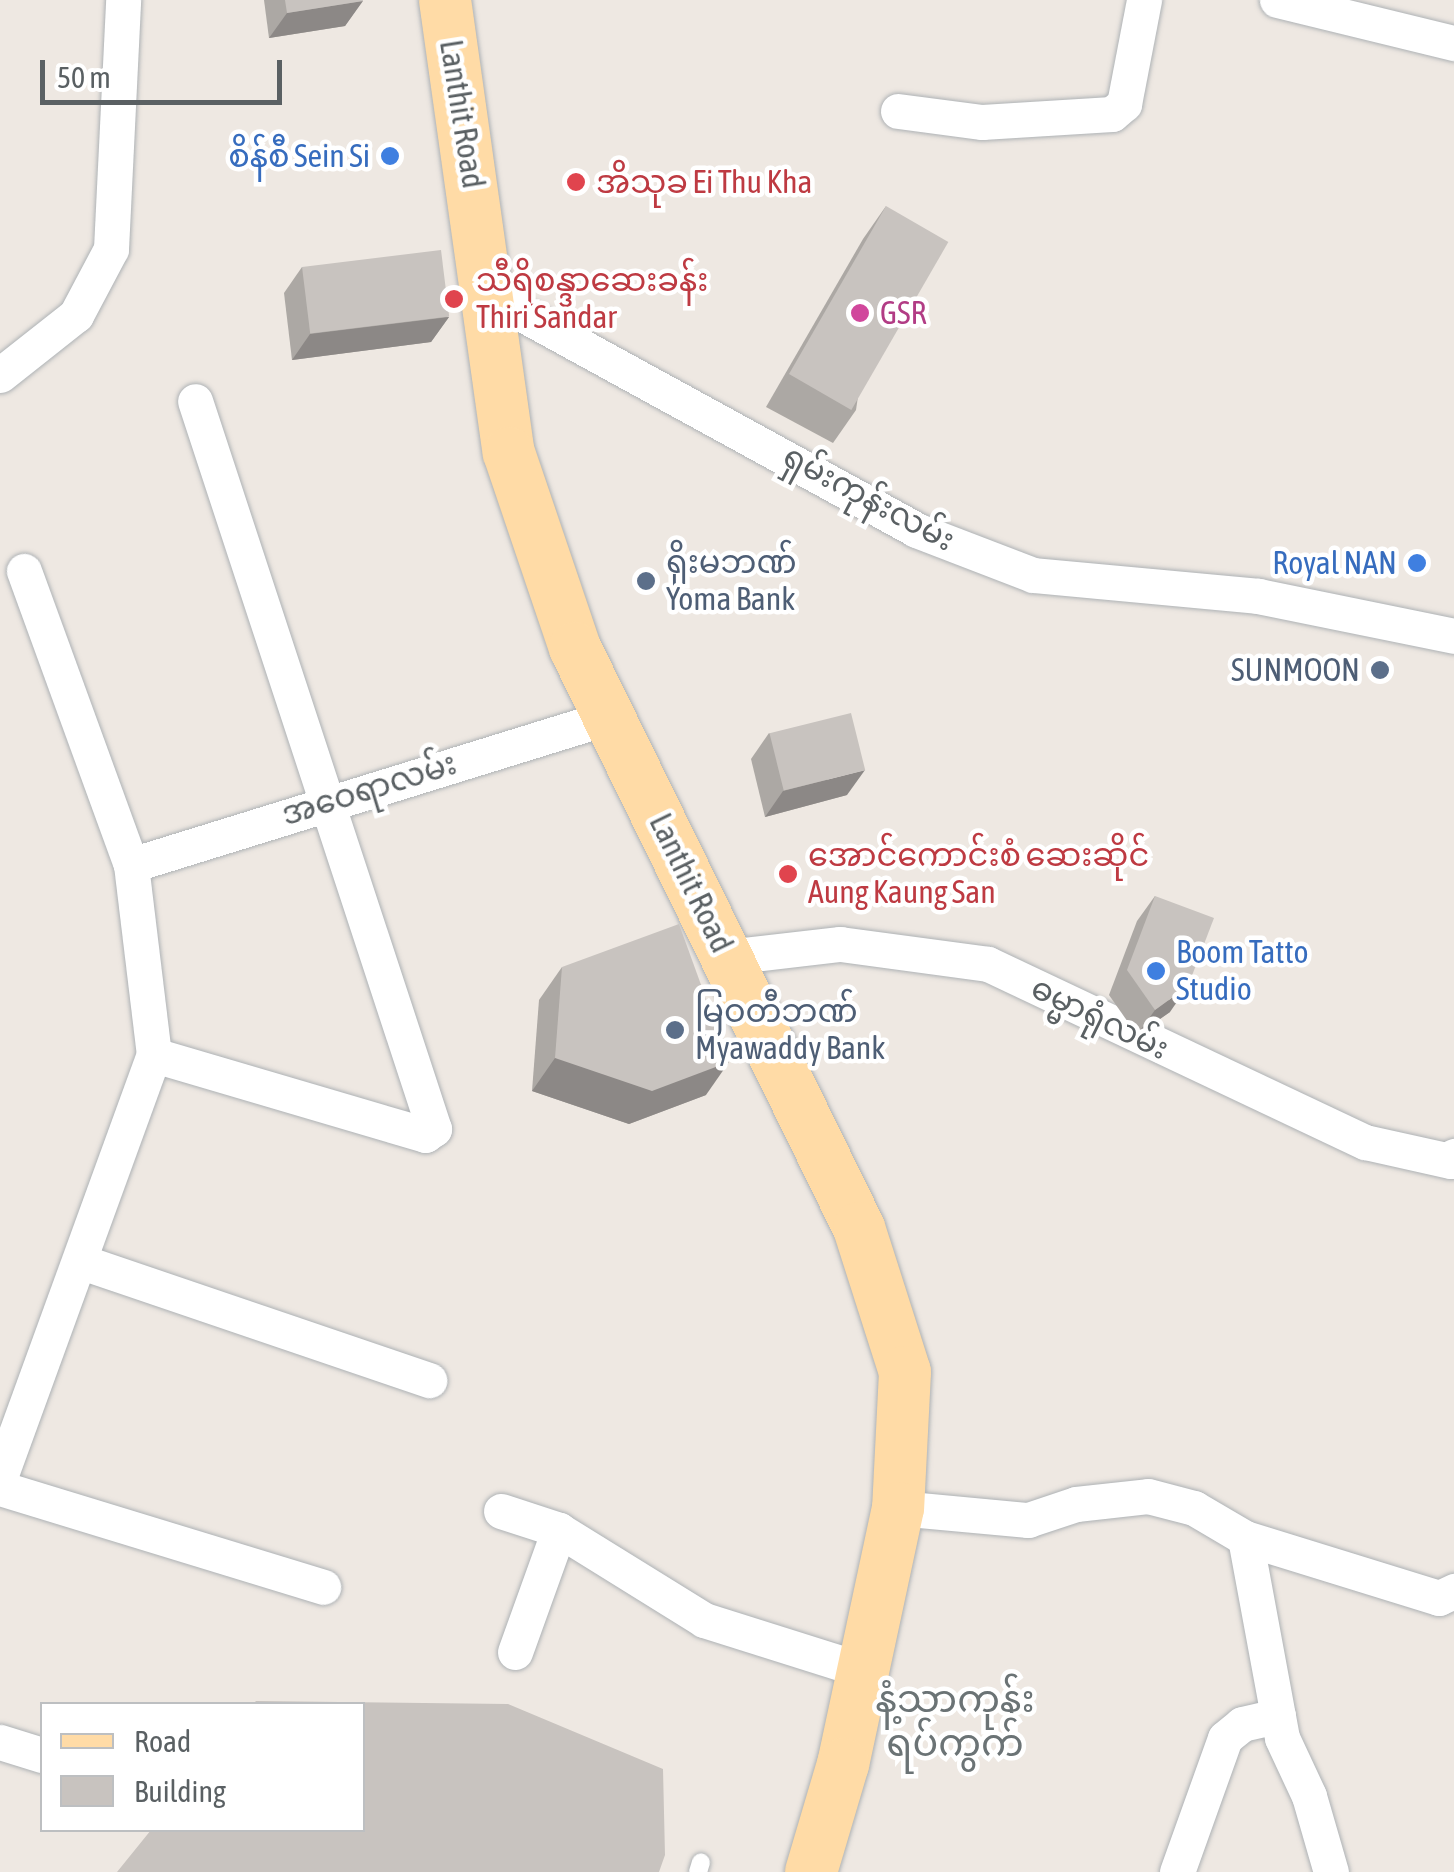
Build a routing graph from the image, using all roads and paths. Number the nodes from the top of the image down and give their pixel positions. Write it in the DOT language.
graph roads {
  1 [pos="123,0"];
  2 [pos="444,0"];
  3 [pos="1144,0"];
  4 [pos="1277,0"];
  5 [pos="1454,43"];
  6 [pos="898,111"];
  7 [pos="490,298"];
  8 [pos="0,375"];
  9 [pos="195,402"];
  10 [pos="24,571"];
  11 [pos="1454,636"];
  12 [pos="609,717"];
  13 [pos="327,800"];
  14 [pos="131,865"];
  15 [pos="728,957"];
  16 [pos="154,1056"];
  17 [pos="1453,1160"];
  18 [pos="82,1262"];
  19 [pos="429,1380"];
  20 [pos="0,1477"];
  21 [pos="0,1488"];
  22 [pos="898,1508"];
  23 [pos="501,1511"];
  24 [pos="559,1530"];
  25 [pos="1245,1538"];
  26 [pos="323,1587"];
  27 [pos="1454,1591"];
  28 [pos="516,1652"];
  29 [pos="863,1670"];
  30 [pos="1278,1716"];
  31 [pos="0,1742"];
  32 [pos="40,1754"];
  33 [pos="811,1872"];
  34 [pos="1176,1872"];
  35 [pos="1331,1872"];
  1 -- 8 [label="street"];
  2 -- 7 [label="main road, Lanthit Road"];
  3 -- 6 [label="street"];
  4 -- 5 [label="street"];
  7 -- 11 [label="street, ရှမ်းကုန်းလမ်း"];
  7 -- 12 [label="main road, Lanthit Road"];
  9 -- 13 [label="street"];
  10 -- 14 [label="street"];
  12 -- 13 [label="street, အဝေရာလမ်း"];
  12 -- 15 [label="main road, Lanthit Road"];
  13 -- 14 [label="street, အဝေရာလမ်း"];
  13 -- 16 [label="street"];
  14 -- 16 [label="street"];
  15 -- 17 [label="street, ဓမ္မာရုံလမ်း"];
  15 -- 22 [label="main road, Lanthit Road"];
  16 -- 18 [label="street"];
  18 -- 19 [label="street"];
  18 -- 20 [label="street"];
  21 -- 26 [label="street"];
  22 -- 25 [label="street"];
  22 -- 29 [label="main road, Lanthit Road"];
  23 -- 24 [label="street"];
  24 -- 28 [label="street"];
  24 -- 29 [label="street"];
  25 -- 27 [label="street"];
  25 -- 30 [label="street"];
  29 -- 33 [label="main road, Lanthit Road"];
  30 -- 34 [label="street"];
  30 -- 35 [label="street"];
  31 -- 32 [label="street"];
}
